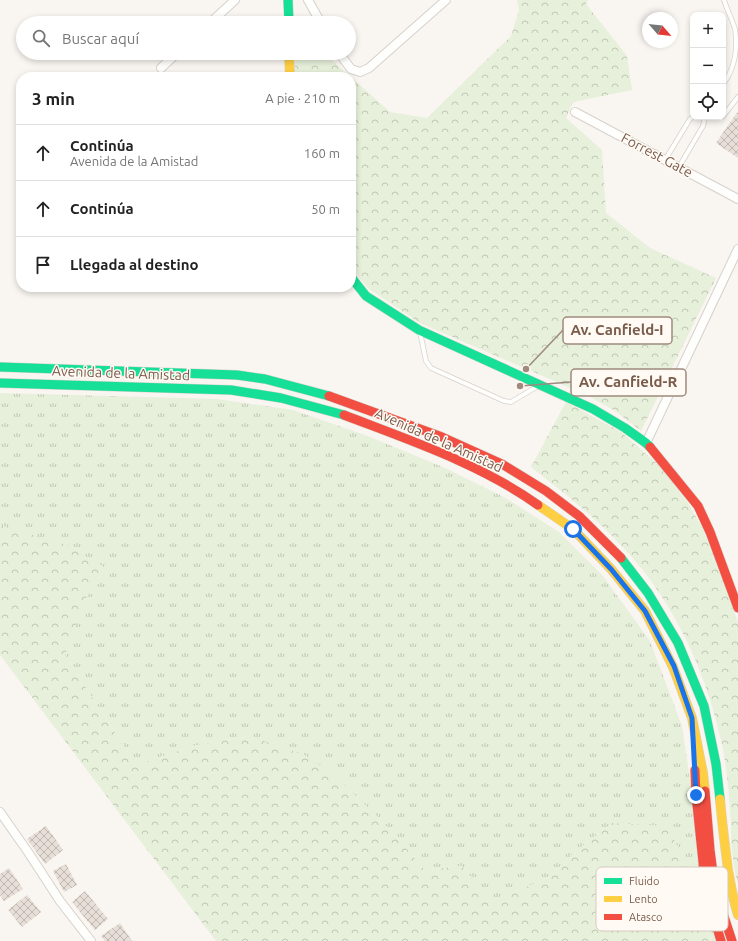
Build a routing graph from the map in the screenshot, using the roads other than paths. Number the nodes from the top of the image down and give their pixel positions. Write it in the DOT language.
graph roads {
  1 [pos="235,0"];
  2 [pos="288,0"];
  3 [pos="308,0"];
  4 [pos="446,0"];
  5 [pos="724,0"];
  6 [pos="218,16"];
  7 [pos="289,16"];
  8 [pos="317,16"];
  9 [pos="170,60"];
  10 [pos="290,60"];
  11 [pos="344,60"];
  12 [pos="737,64"];
  13 [pos="161,68"];
  14 [pos="290,72"];
  15 [pos="726,80"];
  16 [pos="738,97"];
  17 [pos="576,112"];
  18 [pos="726,113"];
  19 [pos="690,119"];
  20 [pos="704,120"];
  21 [pos="665,160"];
  22 [pos="679,167"];
  23 [pos="738,199"];
  24 [pos="738,249"];
  25 [pos="356,283"];
  26 [pos="419,330"];
  27 [pos="0,367"];
  28 [pos="0,383"];
  29 [pos="540,385"];
  30 [pos="646,443"];
  31 [pos="738,608"];
  32 [pos="692,718"];
  33 [pos="0,812"];
  34 [pos="704,867"];
  35 [pos="712,867"];
  36 [pos="738,915"];
  37 [pos="728,929"];
  38 [pos="718,931"];
  39 [pos="91,941"];
  40 [pos="721,941"];
  41 [pos="732,941"];
  1 -- 6 [label="street"];
  2 -- 7 [label="main road"];
  3 -- 8 [label="street"];
  4 -- 11 [label="street"];
  5 -- 12 [label="lane"];
  9 -- 13 [label="street"];
  10 -- 14 [label="main road"];
  12 -- 15 [label="lane"];
  16 -- 18 [label="lane"];
  17 -- 21 [label="street, Forrest Gate"];
  19 -- 21 [label="lane"];
  20 -- 22 [label="lane"];
  21 -- 22 [label="street, Forrest Gate"];
  22 -- 23 [label="street, Forrest Gate"];
  24 -- 30 [label="street"];
  25 -- 26 [label="main road"];
  26 -- 29 [label="main road"];
  26 -- 29 [label="lane"];
  27 -- 36 [label="main road, Avenida de la Amistad"];
  28 -- 32 [label="main road, Avenida de la Amistad"];
  29 -- 30 [label="main road"];
  30 -- 31 [label="main road"];
  32 -- 34 [label="main road"];
  32 -- 35 [label="main road, Avenida de la Amistad"];
  33 -- 39 [label="street"];
  37 -- 41 [label="main road, Avenida de la Amistad"];
  38 -- 40 [label="main road"];
}
